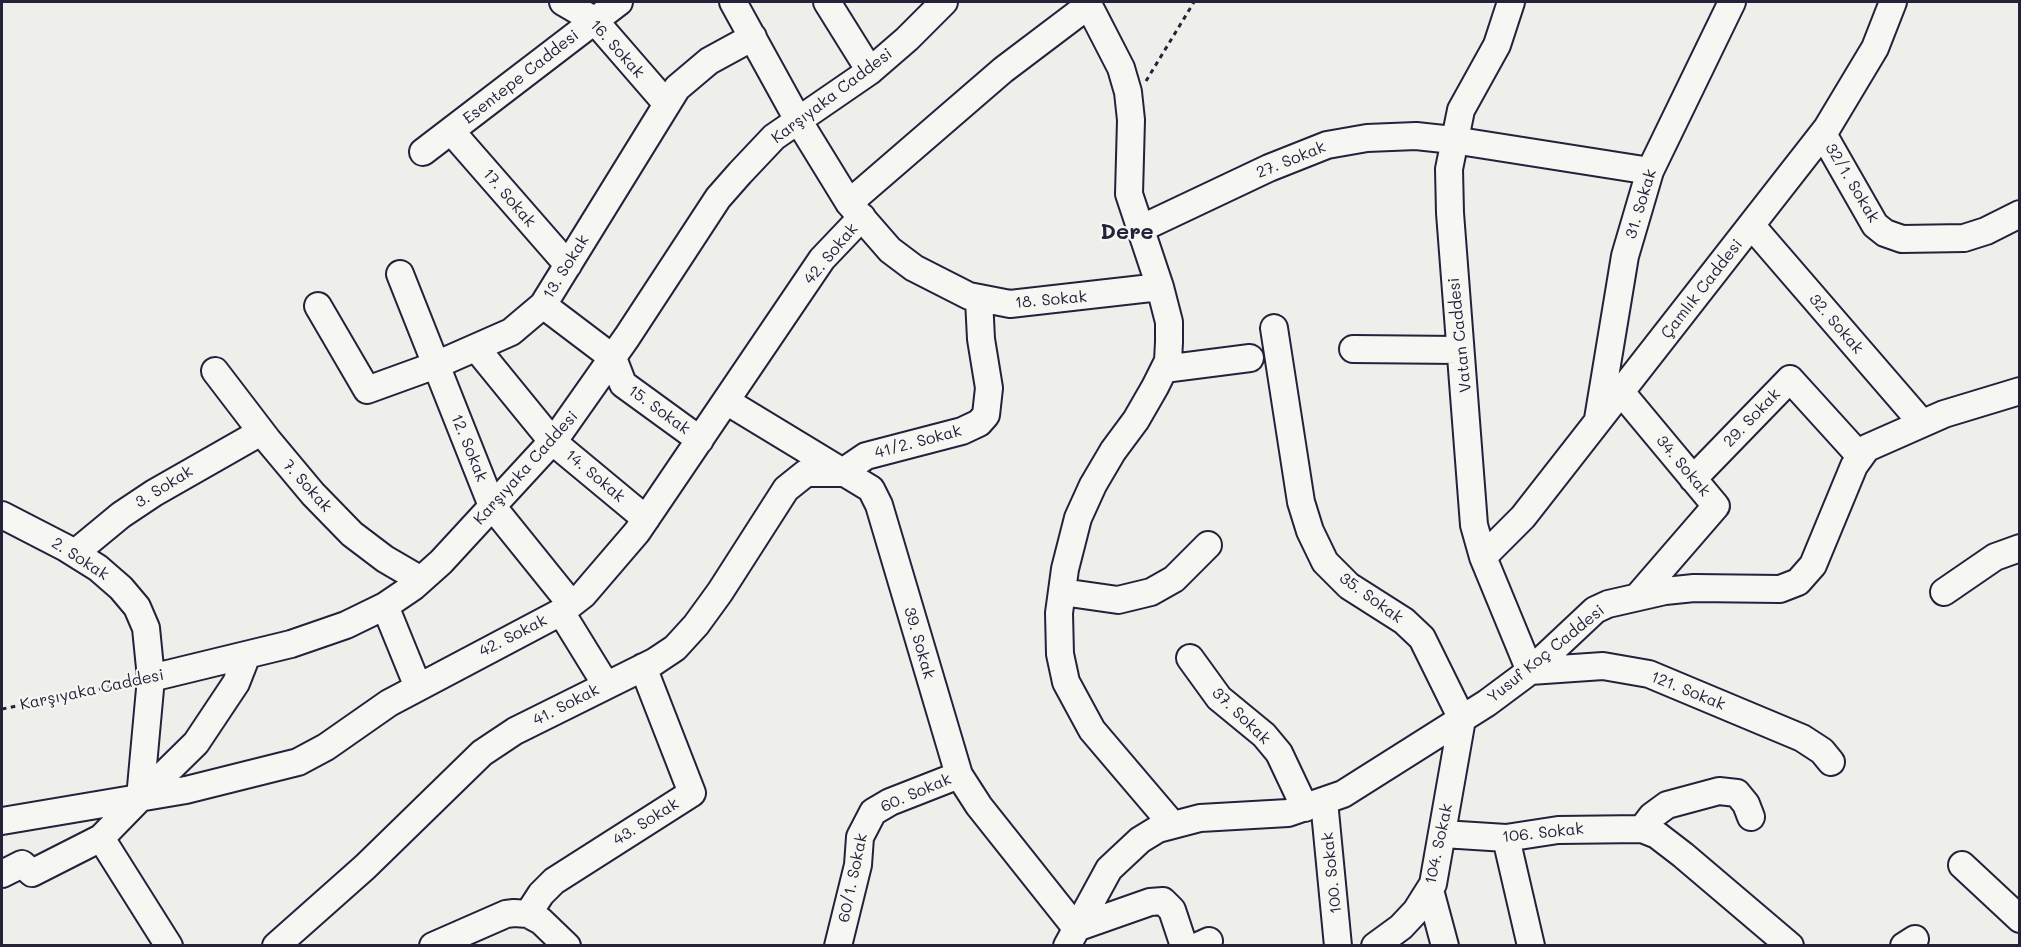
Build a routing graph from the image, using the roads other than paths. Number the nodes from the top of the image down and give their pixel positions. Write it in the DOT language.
graph roads {
  1 [pos="563,2"];
  2 [pos="619,2"];
  3 [pos="733,2"];
  4 [pos="827,2"];
  5 [pos="944,2"];
  6 [pos="1511,2"];
  7 [pos="1732,2"];
  8 [pos="1893,2"];
  9 [pos="1088,3"];
  10 [pos="594,20"];
  11 [pos="753,37"];
  12 [pos="870,71"];
  13 [pos="666,103"];
  14 [pos="798,120"];
  15 [pos="451,131"];
  16 [pos="1823,134"];
  17 [pos="1453,140"];
  18 [pos="423,152"];
  19 [pos="1650,171"];
  20 [pos="855,210"];
  21 [pos="2019,214"];
  22 [pos="1751,225"];
  23 [pos="1140,229"];
  24 [pos="568,265"];
  25 [pos="400,274"];
  26 [pos="1160,287"];
  27 [pos="979,299"];
  28 [pos="543,304"];
  29 [pos="318,306"];
  30 [pos="1274,328"];
  31 [pos="477,349"];
  32 [pos="1353,350"];
  33 [pos="1459,350"];
  34 [pos="613,358"];
  35 [pos="1250,358"];
  36 [pos="436,365"];
  37 [pos="1164,369"];
  38 [pos="215,371"];
  39 [pos="2019,391"];
  40 [pos="1622,392"];
  41 [pos="726,401"];
  42 [pos="1597,423"];
  43 [pos="1922,423"];
  44 [pos="261,432"];
  45 [pos="700,440"];
  46 [pos="552,441"];
  47 [pos="1859,455"];
  48 [pos="841,473"];
  49 [pos="1693,478"];
  50 [pos="492,506"];
  51 [pos="2,515"];
  52 [pos="646,519"];
  53 [pos="1208,544"];
  54 [pos="2019,548"];
  55 [pos="75,554"];
  56 [pos="1483,557"];
  57 [pos="421,580"];
  58 [pos="1062,592"];
  59 [pos="1944,592"];
  60 [pos="1639,595"];
  61 [pos="385,606"];
  62 [pos="566,608"];
  63 [pos="247,655"];
  64 [pos="1190,658"];
  65 [pos="643,667"];
  66 [pos="1530,671"];
  67 [pos="151,678"];
  68 [pos="606,685"];
  69 [pos="418,687"];
  70 [pos="1461,719"];
  71 [pos="1831,762"];
  72 [pos="959,775"];
  73 [pos="140,798"];
  74 [pos="1314,805"];
  75 [pos="873,812"];
  76 [pos="1752,817"];
  77 [pos="2,821"];
  78 [pos="1172,824"];
  79 [pos="1642,829"];
  80 [pos="1443,834"];
  81 [pos="101,838"];
  82 [pos="1506,838"];
  83 [pos="1962,865"];
  84 [pos="2,874"];
  85 [pos="1430,890"];
  86 [pos="528,914"];
  87 [pos="2019,920"];
  88 [pos="1072,937"];
  89 [pos="169,945"];
  90 [pos="276,945"];
  91 [pos="433,945"];
  92 [pos="567,945"];
  93 [pos="838,945"];
  94 [pos="1184,945"];
  95 [pos="1338,945"];
  96 [pos="1375,945"];
  97 [pos="1445,945"];
  98 [pos="1531,945"];
  99 [pos="1790,945"];
  1 -- 10 [label="street, 16. Sokak"];
  2 -- 10 [label="street, Esentepe Caddesi"];
  3 -- 11 [label="street, 18. Sokak"];
  4 -- 12 [label="street"];
  5 -- 12 [label="street, Karşıyaka Caddesi"];
  6 -- 17 [label="street, Vatan Caddesi"];
  7 -- 19 [label="street, 31. Sokak"];
  8 -- 16 [label="street, Çamlık Caddesi"];
  9 -- 20 [label="street, 42. Sokak"];
  9 -- 23 [label="street"];
  10 -- 13 [label="street, 16. Sokak"];
  10 -- 15 [label="street, Esentepe Caddesi"];
  11 -- 13 [label="street, 13. Sokak"];
  11 -- 14 [label="street, 18. Sokak"];
  12 -- 14 [label="street, Karşıyaka Caddesi"];
  13 -- 24 [label="street, 13. Sokak"];
  14 -- 20 [label="street, 18. Sokak"];
  14 -- 34 [label="street, Karşıyaka Caddesi"];
  15 -- 18 [label="street, Esentepe Caddesi"];
  15 -- 24 [label="street, 17. Sokak"];
  16 -- 21 [label="street, 32/1. Sokak"];
  16 -- 22 [label="street, Çamlık Caddesi"];
  17 -- 19 [label="street"];
  17 -- 23 [label="street, 27. Sokak"];
  17 -- 33 [label="street, Vatan Caddesi"];
  19 -- 42 [label="street, 31. Sokak"];
  20 -- 27 [label="street, 18. Sokak"];
  20 -- 41 [label="street, 42. Sokak"];
  22 -- 40 [label="street, Çamlık Caddesi"];
  22 -- 43 [label="street, 32. Sokak"];
  23 -- 26 [label="street"];
  24 -- 28 [label="street, 13. Sokak"];
  25 -- 36 [label="street, 12. Sokak"];
  26 -- 27 [label="street, 18. Sokak"];
  26 -- 37 [label="street"];
  27 -- 48 [label="street, 41/2. Sokak"];
  28 -- 31 [label="street, 13. Sokak"];
  28 -- 34 [label="street, 15. Sokak"];
  29 -- 36 [label="street, 13. Sokak"];
  30 -- 70 [label="street, 35. Sokak"];
  31 -- 36 [label="street, 13. Sokak"];
  31 -- 46 [label="street, 14. Sokak"];
  32 -- 33 [label="street"];
  33 -- 56 [label="street, Vatan Caddesi"];
  34 -- 45 [label="street, 15. Sokak"];
  34 -- 46 [label="street, Karşıyaka Caddesi"];
  35 -- 37 [label="street"];
  36 -- 50 [label="street, 12. Sokak"];
  37 -- 58 [label="street"];
  38 -- 44 [label="street, 7. Sokak"];
  39 -- 43 [label="street"];
  40 -- 42 [label="street, Çamlık Caddesi"];
  40 -- 49 [label="street, 34. Sokak"];
  41 -- 45 [label="street, 42. Sokak"];
  41 -- 48 [label="street, 39. Sokak"];
  42 -- 56 [label="street, Çamlık Caddesi"];
  43 -- 47 [label="street"];
  44 -- 55 [label="street, 3. Sokak"];
  44 -- 57 [label="street, 7. Sokak"];
  45 -- 52 [label="street, 42. Sokak"];
  46 -- 50 [label="street, Karşıyaka Caddesi"];
  46 -- 52 [label="street, 14. Sokak"];
  47 -- 49 [label="street, 29. Sokak"];
  47 -- 60 [label="street, Yusuf Koç Caddesi"];
  48 -- 65 [label="street, 41. Sokak"];
  48 -- 72 [label="street, 39. Sokak"];
  49 -- 60 [label="street, 34. Sokak"];
  50 -- 57 [label="street, Karşıyaka Caddesi"];
  50 -- 62 [label="street, 12. Sokak"];
  51 -- 55 [label="street, 2. Sokak"];
  52 -- 62 [label="street, 42. Sokak"];
  53 -- 58 [label="street"];
  54 -- 59 [label="street"];
  55 -- 67 [label="street, 2. Sokak"];
  56 -- 66 [label="street, Vatan Caddesi"];
  57 -- 61 [label="street, Karşıyaka Caddesi"];
  58 -- 78 [label="street"];
  60 -- 66 [label="street, Yusuf Koç Caddesi"];
  61 -- 63 [label="street, Karşıyaka Caddesi"];
  61 -- 69 [label="street"];
  62 -- 68 [label="street, 12. Sokak"];
  62 -- 69 [label="street, 42. Sokak"];
  63 -- 67 [label="street, Karşıyaka Caddesi"];
  63 -- 73 [label="street"];
  64 -- 74 [label="street, 37. Sokak"];
  65 -- 68 [label="street, 41. Sokak"];
  65 -- 86 [label="street, 43. Sokak"];
  66 -- 70 [label="street, Yusuf Koç Caddesi"];
  66 -- 71 [label="street, 121. Sokak"];
  67 -- 73 [label="street, 2. Sokak"];
  68 -- 90 [label="street, 41. Sokak"];
  69 -- 73 [label="street, 42. Sokak"];
  70 -- 74 [label="street, Yusuf Koç Caddesi"];
  70 -- 80 [label="street, 104. Sokak"];
  72 -- 75 [label="street, 60. Sokak"];
  72 -- 88 [label="street, 39. Sokak"];
  73 -- 77 [label="street, 42. Sokak"];
  73 -- 81 [label="street"];
  74 -- 78 [label="street, Yusuf Koç Caddesi"];
  74 -- 95 [label="street, 100. Sokak"];
  75 -- 93 [label="street, 60/1. Sokak"];
  76 -- 79 [label="street"];
  78 -- 88 [label="street, Yusuf Koç Caddesi"];
  79 -- 82 [label="street, 106. Sokak"];
  79 -- 99 [label="street"];
  80 -- 82 [label="street, 106. Sokak"];
  80 -- 85 [label="street, 104. Sokak"];
  81 -- 84 [label="street"];
  81 -- 89 [label="street"];
  82 -- 98 [label="street"];
  83 -- 87 [label="street"];
  85 -- 96 [label="street, 104. Sokak"];
  85 -- 97 [label="street"];
  86 -- 91 [label="street"];
  86 -- 92 [label="street"];
  88 -- 94 [label="street"];
}
